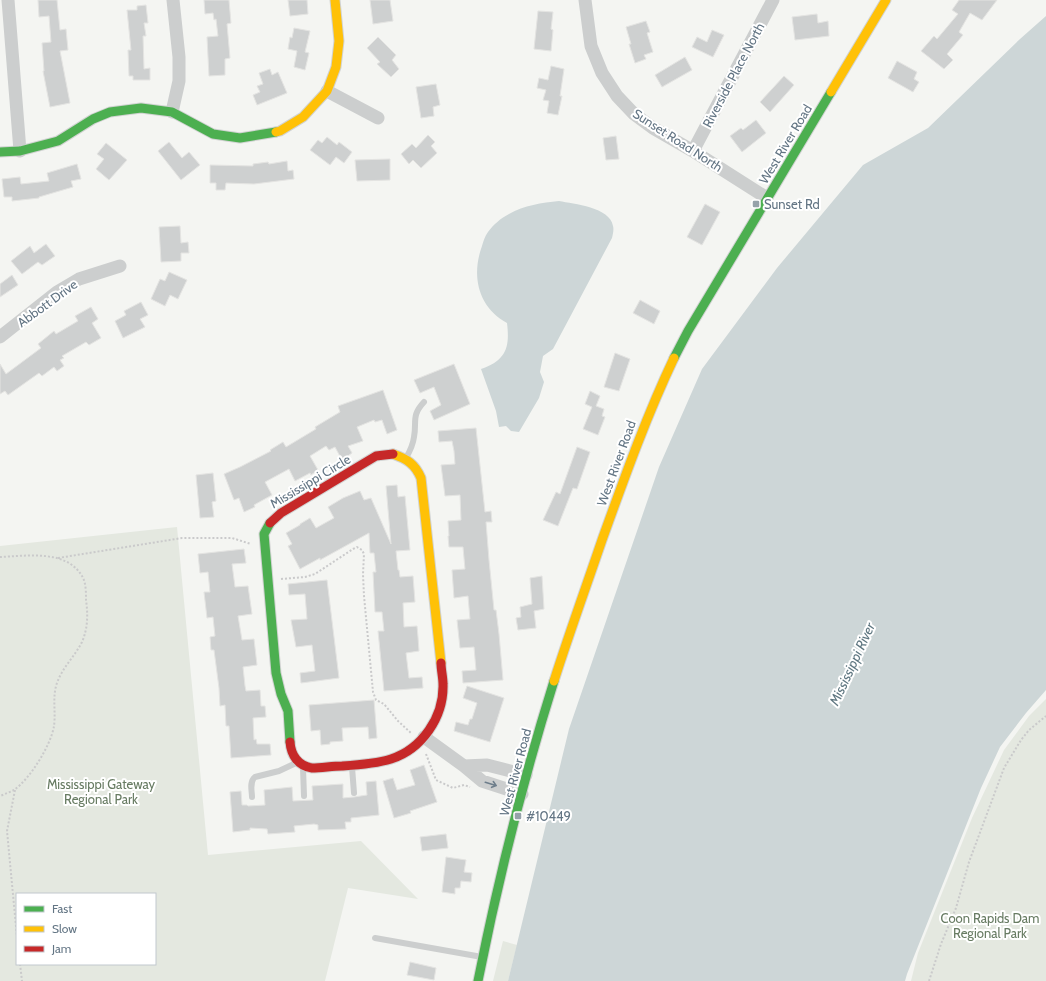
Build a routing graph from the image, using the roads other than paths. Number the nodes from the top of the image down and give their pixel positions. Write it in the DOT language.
graph roads {
  1 [pos="8,0"];
  2 [pos="173,0"];
  3 [pos="335,0"];
  4 [pos="585,0"];
  5 [pos="773,0"];
  6 [pos="886,0"];
  7 [pos="327,91"];
  8 [pos="172,112"];
  9 [pos="378,118"];
  10 [pos="693,150"];
  11 [pos="20,151"];
  12 [pos="0,152"];
  13 [pos="767,198"];
  14 [pos="120,266"];
  15 [pos="0,338"];
  16 [pos="424,402"];
  17 [pos="406,458"];
  18 [pos="421,740"];
  19 [pos="300,764"];
  20 [pos="352,765"];
  21 [pos="464,766"];
  22 [pos="526,775"];
  23 [pos="354,793"];
  24 [pos="522,794"];
  25 [pos="304,796"];
  26 [pos="252,797"];
  27 [pos="376,938"];
  28 [pos="483,957"];
  29 [pos="478,981"];
  1 -- 11 [label="street"];
  2 -- 8 [label="street"];
  3 -- 7 [label="street"];
  4 -- 10 [label="street, Sunset Road North"];
  5 -- 10 [label="street, Riverside Place North"];
  6 -- 13 [label="street, West River Road"];
  7 -- 8 [label="street"];
  7 -- 9 [label="street"];
  8 -- 11 [label="street"];
  10 -- 13 [label="street, Sunset Road North"];
  11 -- 12 [label="street"];
  13 -- 22 [label="street, West River Road"];
  14 -- 15 [label="street, Abbott Drive"];
  16 -- 17 [label="lane"];
  17 -- 18 [label="street"];
  17 -- 19 [label="street, Mississippi Circle"];
  18 -- 20 [label="street"];
  18 -- 21 [label="street"];
  19 -- 20 [label="street"];
  19 -- 25 [label="lane"];
  19 -- 26 [label="lane"];
  20 -- 23 [label="lane"];
  21 -- 22 [label="street"];
  21 -- 24 [label="street, one-way"];
  22 -- 24 [label="street, West River Road"];
  24 -- 28 [label="street, West River Road"];
  27 -- 28 [label="lane"];
  28 -- 29 [label="street, West River Road"];
}
